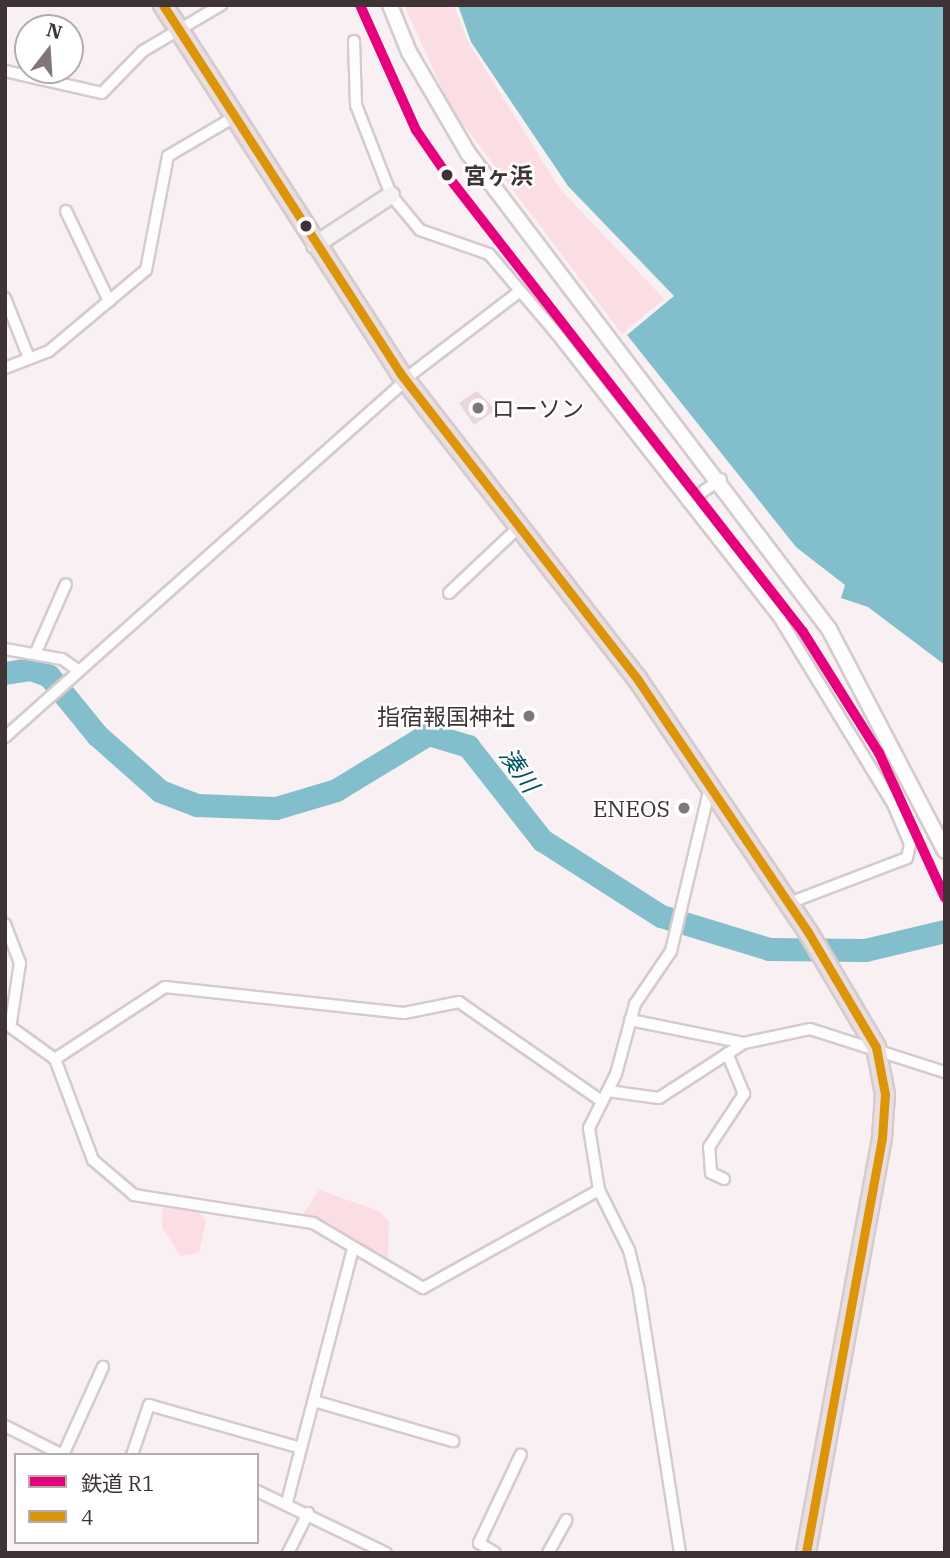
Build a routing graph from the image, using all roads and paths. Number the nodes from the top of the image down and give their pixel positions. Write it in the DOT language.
graph roads {
  1 [pos="163,5"];
  2 [pos="221,5"];
  3 [pos="390,5"];
  4 [pos="178,31"];
  5 [pos="354,41"];
  6 [pos="5,71"];
  7 [pos="231,118"];
  8 [pos="391,195"];
  9 [pos="66,211"];
  10 [pos="315,245"];
  11 [pos="520,291"];
  12 [pos="5,298"];
  13 [pos="109,301"];
  14 [pos="29,358"];
  15 [pos="5,368"];
  16 [pos="406,380"];
  17 [pos="721,480"];
  18 [pos="688,502"];
  19 [pos="519,527"];
  20 [pos="66,584"];
  21 [pos="449,593"];
  22 [pos="5,649"];
  23 [pos="36,652"];
  24 [pos="74,673"];
  25 [pos="5,737"];
  26 [pos="710,787"];
  27 [pos="945,851"];
  28 [pos="789,903"];
  29 [pos="5,924"];
  30 [pos="630,1020"];
  31 [pos="8,1022"];
  32 [pos="744,1043"];
  33 [pos="876,1047"];
  34 [pos="727,1053"];
  35 [pos="55,1059"];
  36 [pos="945,1072"];
  37 [pos="604,1096"];
  38 [pos="724,1179"];
  39 [pos="599,1190"];
  40 [pos="353,1248"];
  41 [pos="103,1367"];
  42 [pos="314,1401"];
  43 [pos="5,1426"];
  44 [pos="453,1441"];
  45 [pos="301,1448"];
  46 [pos="59,1453"];
  47 [pos="64,1453"];
  48 [pos="133,1453"];
  49 [pos="521,1454"];
  50 [pos="259,1492"];
  51 [pos="287,1502"];
  52 [pos="308,1513"];
  53 [pos="566,1520"];
  54 [pos="288,1553"];
  55 [pos="386,1553"];
  56 [pos="495,1553"];
  57 [pos="548,1553"];
  58 [pos="680,1553"];
  59 [pos="806,1553"];
  1 -- 4 [label="highway"];
  2 -- 4 [label="street"];
  3 -- 17 [label="street"];
  4 -- 6 [label="street"];
  4 -- 7 [label="highway"];
  5 -- 8 [label="street"];
  7 -- 10 [label="highway"];
  7 -- 13 [label="street"];
  8 -- 10 [label="main road"];
  8 -- 11 [label="street"];
  9 -- 13 [label="street"];
  10 -- 16 [label="highway"];
  11 -- 16 [label="street"];
  11 -- 18 [label="street"];
  12 -- 14 [label="street"];
  13 -- 14 [label="street"];
  14 -- 15 [label="street"];
  16 -- 19 [label="highway"];
  16 -- 24 [label="street"];
  17 -- 18 [label="street"];
  17 -- 27 [label="street"];
  18 -- 28 [label="street"];
  19 -- 21 [label="street"];
  19 -- 26 [label="highway"];
  20 -- 23 [label="street"];
  22 -- 23 [label="street"];
  23 -- 24 [label="street"];
  24 -- 25 [label="street"];
  26 -- 28 [label="highway"];
  26 -- 30 [label="street"];
  28 -- 33 [label="highway"];
  29 -- 31 [label="street"];
  30 -- 32 [label="street"];
  30 -- 37 [label="street"];
  31 -- 35 [label="street"];
  32 -- 33 [label="street"];
  32 -- 34 [label="street"];
  33 -- 36 [label="street"];
  33 -- 59 [label="highway"];
  34 -- 37 [label="street"];
  34 -- 38 [label="street"];
  35 -- 37 [label="street"];
  35 -- 40 [label="street"];
  37 -- 39 [label="street"];
  39 -- 40 [label="street"];
  39 -- 58 [label="street"];
  40 -- 42 [label="street"];
  41 -- 47 [label="street"];
  42 -- 44 [label="street"];
  42 -- 45 [label="street"];
  43 -- 46 [label="street"];
  45 -- 48 [label="street"];
  45 -- 51 [label="street"];
  49 -- 56 [label="street"];
  50 -- 51 [label="street"];
  51 -- 52 [label="street"];
  52 -- 54 [label="street"];
  52 -- 55 [label="street"];
  53 -- 57 [label="street"];
}
